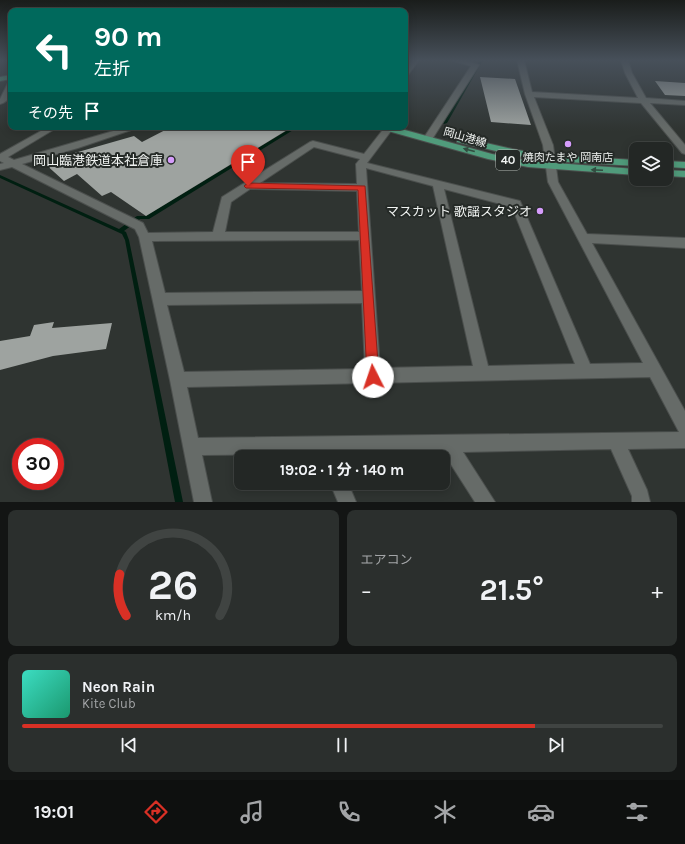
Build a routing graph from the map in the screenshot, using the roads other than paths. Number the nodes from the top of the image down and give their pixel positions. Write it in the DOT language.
graph roads {
  1 [pos="463,83"];
  2 [pos="526,83"];
  3 [pos="634,83"];
  4 [pos="8,93"];
  5 [pos="529,94"];
  6 [pos="644,101"];
  7 [pos="0,102"];
  8 [pos="685,103"];
  9 [pos="408,126"];
  10 [pos="49,130"];
  11 [pos="126,130"];
  12 [pos="386,130"];
  13 [pos="402,130"];
  14 [pos="430,136"];
  15 [pos="685,151"];
  16 [pos="363,161"];
  17 [pos="0,162"];
  18 [pos="13,163"];
  19 [pos="550,163"];
  20 [pos="629,163"];
  21 [pos="673,164"];
  22 [pos="685,165"];
  23 [pos="629,171"];
  24 [pos="673,173"];
  25 [pos="685,174"];
  26 [pos="438,184"];
  27 [pos="248,186"];
  28 [pos="362,188"];
  29 [pos="218,236"];
  30 [pos="365,236"];
  31 [pos="144,237"];
  32 [pos="583,238"];
  33 [pos="685,243"];
  34 [pos="369,297"];
  35 [pos="159,299"];
  36 [pos="654,370"];
  37 [pos="586,372"];
  38 [pos="482,374"];
  39 [pos="373,377"];
  40 [pos="178,380"];
  41 [pos="685,427"];
  42 [pos="685,440"];
  43 [pos="616,442"];
  44 [pos="448,444"];
  45 [pos="191,447"];
  46 [pos="292,450"];
  47 [pos="343,450"];
  48 [pos="342,490"];
  49 [pos="204,502"];
  50 [pos="347,502"];
  51 [pos="486,502"];
  52 [pos="641,502"];
  1 -- 14 [label="street"];
  2 -- 5 [label="street"];
  3 -- 6 [label="street"];
  4 -- 7 [label="street"];
  5 -- 6 [label="street"];
  5 -- 19 [label="street"];
  6 -- 8 [label="street"];
  6 -- 15 [label="street"];
  9 -- 14 [label="main road, 岡山港線 / 40"];
  10 -- 17 [label="street"];
  11 -- 18 [label="street"];
  12 -- 16 [label="street"];
  13 -- 14 [label="main road, 岡山港線 / 40"];
  14 -- 19 [label="main road, 岡山港線 / 40"];
  16 -- 26 [label="street"];
  16 -- 27 [label="street"];
  16 -- 28 [label="street"];
  17 -- 18 [label="street"];
  18 -- 31 [label="street"];
  19 -- 20 [label="main road, 岡山港線 / 40"];
  23 -- 19 [label="main road, 岡山港線 / 40, one-way"];
  19 -- 32 [label="street"];
  21 -- 22 [label="main road"];
  24 -- 25 [label="main road"];
  26 -- 37 [label="street"];
  26 -- 38 [label="street"];
  27 -- 28 [label="street"];
  27 -- 29 [label="street"];
  28 -- 30 [label="street"];
  29 -- 30 [label="street"];
  29 -- 31 [label="street"];
  30 -- 34 [label="street"];
  31 -- 35 [label="street"];
  32 -- 33 [label="street"];
  32 -- 36 [label="street"];
  34 -- 35 [label="street"];
  34 -- 39 [label="street"];
  35 -- 40 [label="street"];
  36 -- 37 [label="street"];
  36 -- 41 [label="street"];
  37 -- 38 [label="street"];
  38 -- 39 [label="street"];
  39 -- 40 [label="street"];
  40 -- 45 [label="street"];
  42 -- 43 [label="street"];
  43 -- 44 [label="street"];
  43 -- 52 [label="street"];
  44 -- 47 [label="street"];
  44 -- 51 [label="street"];
  45 -- 46 [label="street"];
  45 -- 49 [label="street"];
  48 -- 50 [label="street"];
}
